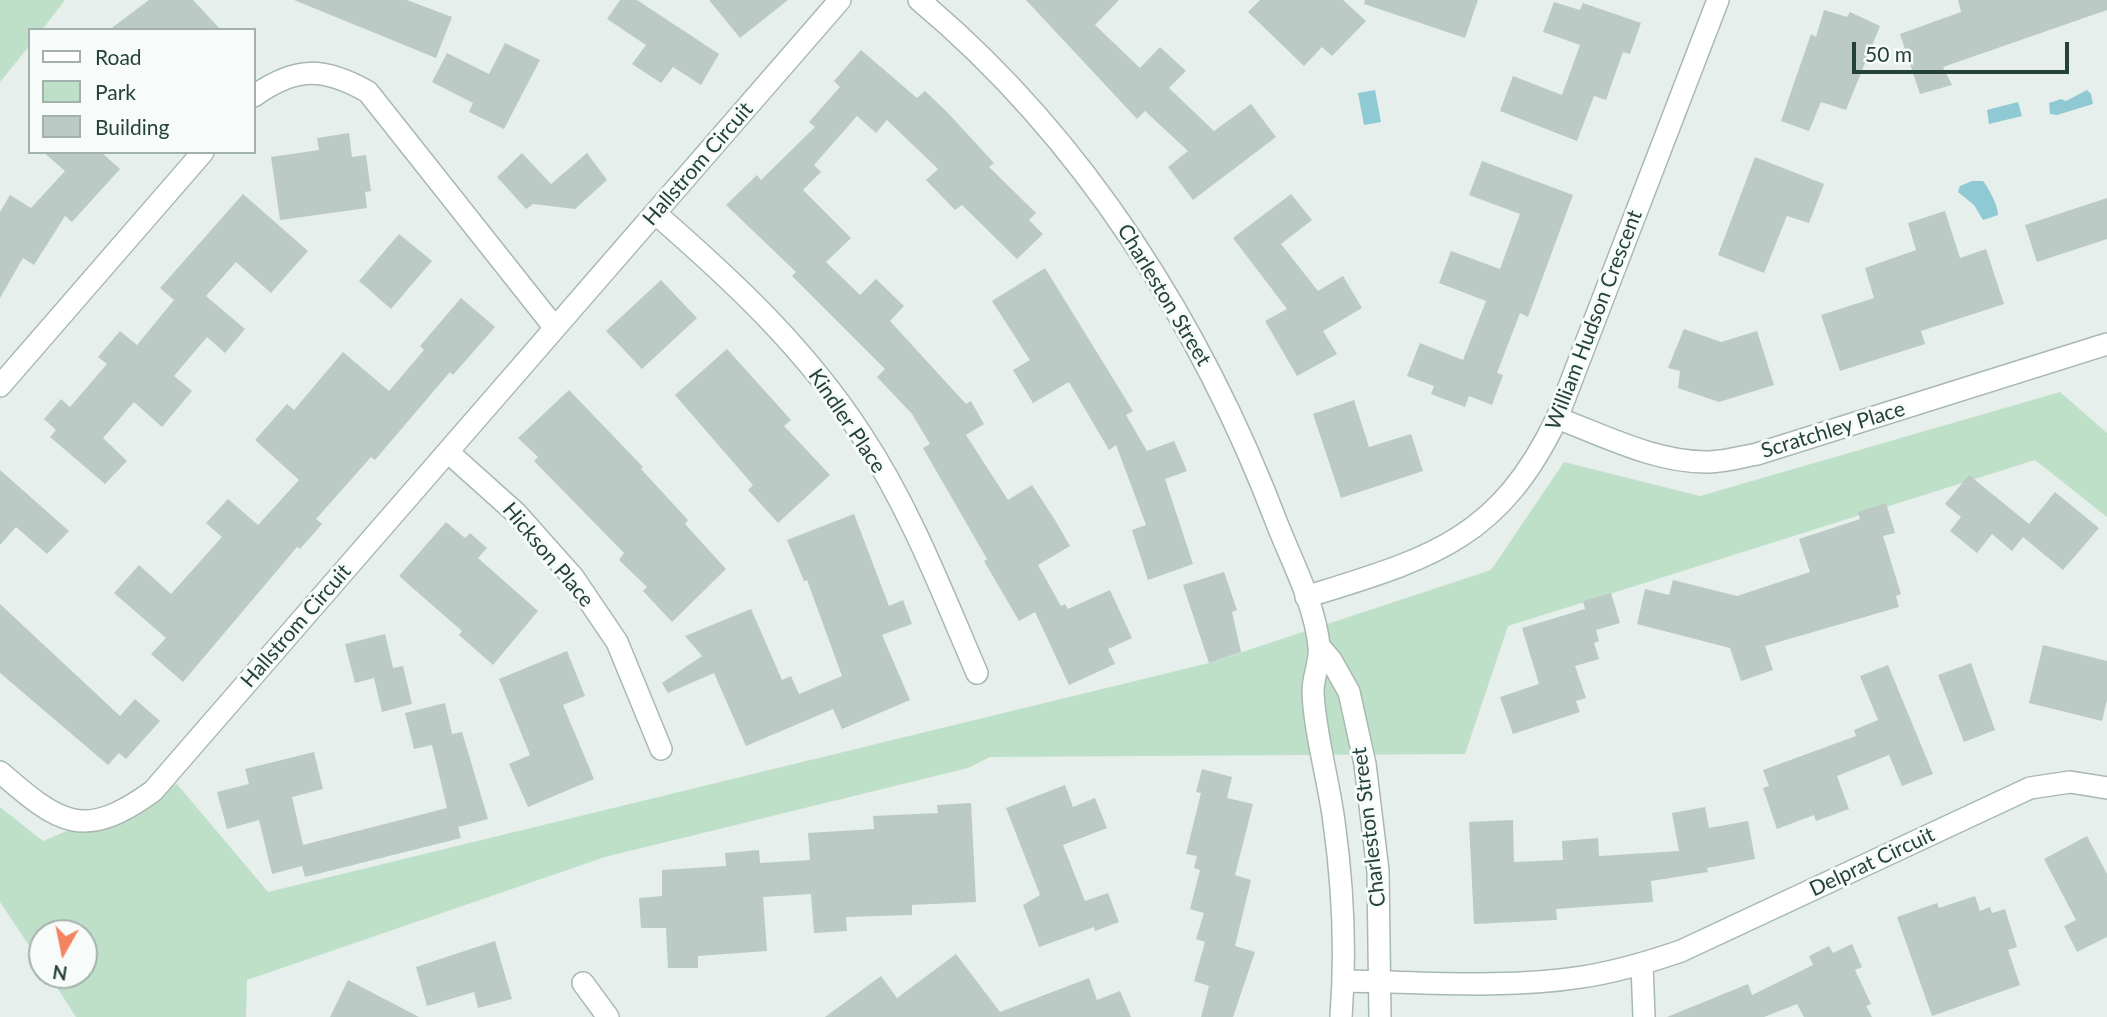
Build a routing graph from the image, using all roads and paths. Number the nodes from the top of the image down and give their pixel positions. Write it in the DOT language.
graph roads {
  1 [pos="840,0"];
  2 [pos="919,0"];
  3 [pos="1718,0"];
  4 [pos="256,95"];
  5 [pos="201,154"];
  6 [pos="655,213"];
  7 [pos="555,328"];
  8 [pos="2107,344"];
  9 [pos="0,386"];
  10 [pos="1558,418"];
  11 [pos="448,452"];
  12 [pos="1306,597"];
  13 [pos="1320,647"];
  14 [pos="977,673"];
  15 [pos="661,749"];
  16 [pos="0,772"];
  17 [pos="2107,788"];
  18 [pos="1642,964"];
  19 [pos="1344,981"];
  20 [pos="1382,982"];
  21 [pos="583,983"];
  22 [pos="608,1017"];
  23 [pos="1342,1017"];
  24 [pos="1380,1017"];
  25 [pos="1644,1017"];
  1 -- 6 [label="street, Hallstrom Circuit"];
  2 -- 12 [label="street, Charleston Street"];
  3 -- 10 [label="street, William Hudson Crescent"];
  4 -- 7 [label="street"];
  5 -- 9 [label="street"];
  6 -- 7 [label="street, Hallstrom Circuit"];
  6 -- 14 [label="street, Kindler Place"];
  7 -- 11 [label="street, Hallstrom Circuit"];
  8 -- 10 [label="street, Scratchley Place"];
  10 -- 12 [label="street, William Hudson Crescent"];
  11 -- 15 [label="street, Hickson Place"];
  11 -- 16 [label="street, Hallstrom Circuit"];
  12 -- 13 [label="street, Charleston Street"];
  13 -- 19 [label="street, Charleston Street"];
  13 -- 20 [label="street, Charleston Street"];
  17 -- 18 [label="street, Delprat Circuit"];
  18 -- 20 [label="street, Delprat Circuit"];
  18 -- 25 [label="street"];
  19 -- 20 [label="street, Delprat Circuit"];
  19 -- 23 [label="street, Charleston Street"];
  20 -- 24 [label="street, Charleston Street"];
  21 -- 22 [label="street"];
}
